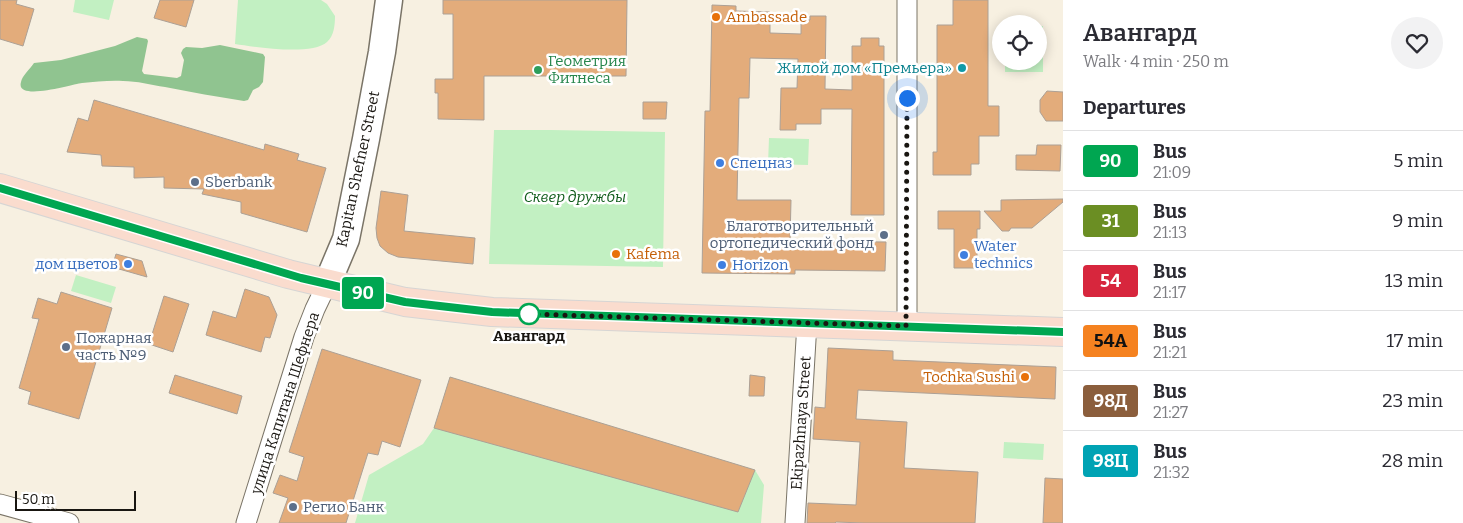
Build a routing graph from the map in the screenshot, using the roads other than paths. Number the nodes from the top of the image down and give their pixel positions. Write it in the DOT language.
graph roads {
  1 [pos="369,0"];
  2 [pos="390,0"];
  3 [pos="907,0"];
  4 [pos="382,52"];
  5 [pos="0,188"];
  6 [pos="327,284"];
  7 [pos="807,323"];
  8 [pos="906,326"];
  9 [pos="1063,332"];
  10 [pos="0,504"];
  11 [pos="69,523"];
  12 [pos="246,523"];
  13 [pos="795,523"];
  1 -- 4 [label="main road, Kapitan Shefner Street"];
  2 -- 4 [label="main road, Kapitan Shefner Street"];
  3 -- 8 [label="street"];
  4 -- 6 [label="main road, Kapitan Shefner Street"];
  5 -- 6 [label="main road"];
  6 -- 7 [label="main road"];
  6 -- 12 [label="street, улица Капитана Шефнера"];
  7 -- 8 [label="main road"];
  7 -- 13 [label="street, Ekipazhnaya Street"];
  8 -- 9 [label="main road"];
  10 -- 11 [label="street"];
}
